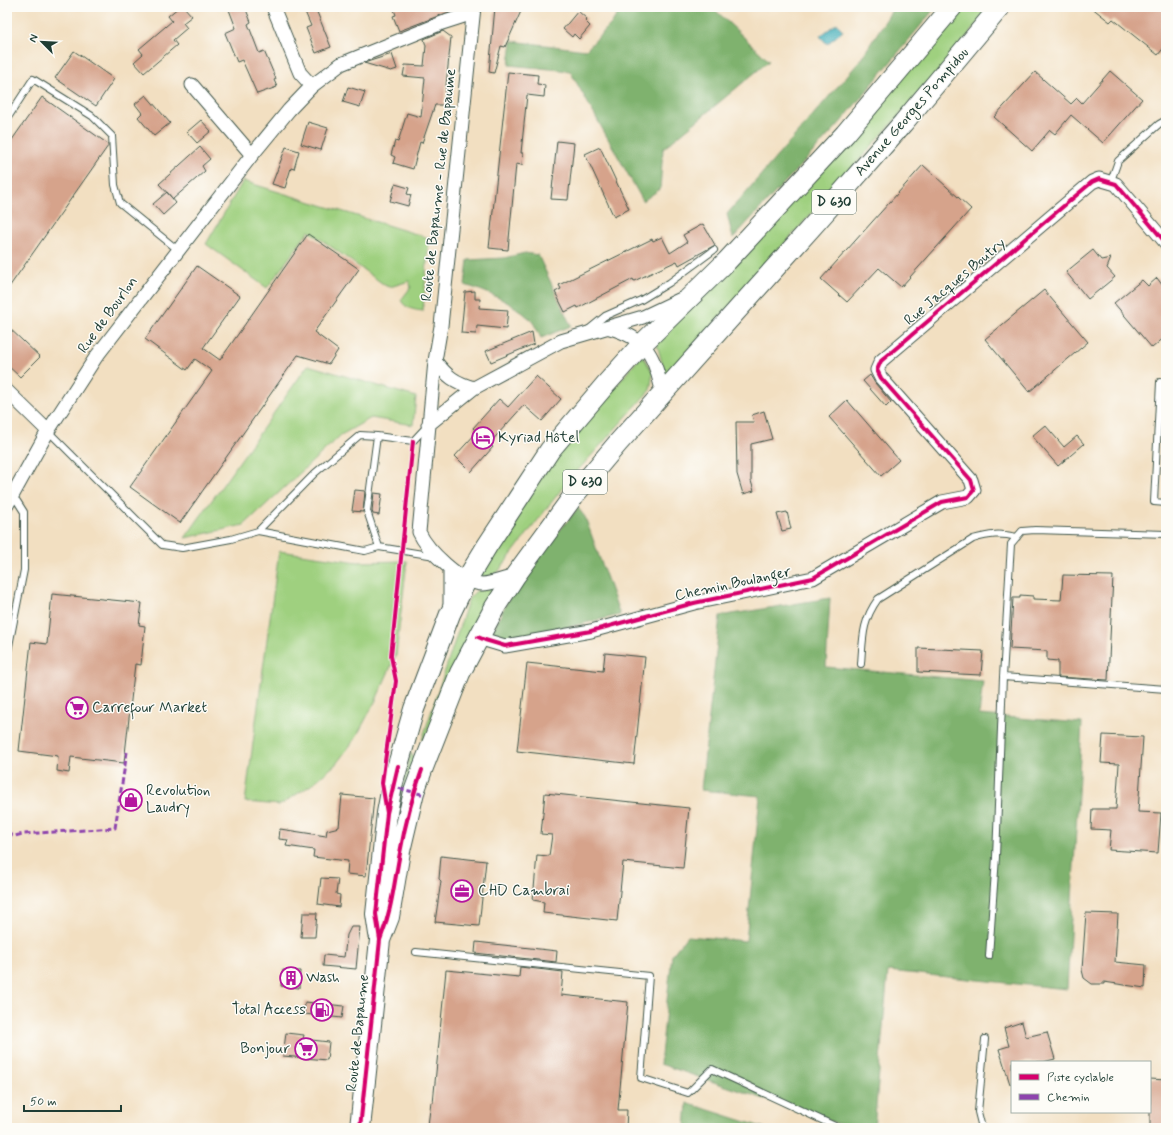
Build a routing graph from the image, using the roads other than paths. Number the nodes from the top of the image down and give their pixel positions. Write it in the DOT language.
graph roads {
  1 [pos="273,7"];
  2 [pos="952,7"];
  3 [pos="1000,7"];
  4 [pos="474,10"];
  5 [pos="192,85"];
  6 [pos="312,86"];
  7 [pos="7,119"];
  8 [pos="1166,120"];
  9 [pos="252,155"];
  10 [pos="1111,181"];
  11 [pos="1166,243"];
  12 [pos="178,250"];
  13 [pos="714,250"];
  14 [pos="692,294"];
  15 [pos="610,328"];
  16 [pos="583,334"];
  17 [pos="642,344"];
  18 [pos="435,361"];
  19 [pos="1160,382"];
  20 [pos="474,388"];
  21 [pos="7,391"];
  22 [pos="663,394"];
  23 [pos="428,425"];
  24 [pos="48,431"];
  25 [pos="377,436"];
  26 [pos="974,490"];
  27 [pos="9,499"];
  28 [pos="1166,503"];
  29 [pos="258,531"];
  30 [pos="1166,534"];
  31 [pos="1017,537"];
  32 [pos="379,547"];
  33 [pos="437,556"];
  34 [pos="450,569"];
  35 [pos="515,576"];
  36 [pos="467,579"];
  37 [pos="450,614"];
  38 [pos="478,637"];
  39 [pos="7,656"];
  40 [pos="861,664"];
  41 [pos="1003,677"];
  42 [pos="1166,689"];
  43 [pos="422,770"];
  44 [pos="380,940"];
  45 [pos="416,952"];
  46 [pos="989,956"];
  47 [pos="985,1039"];
  48 [pos="360,1128"];
  49 [pos="839,1128"];
  50 [pos="982,1128"];
  1 -- 6 [label="street"];
  2 -- 14 [label="main road, D 630"];
  3 -- 22 [label="main road, Avenue Georges Pompidou / D 630"];
  4 -- 6 [label="street, Rue de Bourlon"];
  4 -- 18 [label="street, Route de Bapaume - Rue de Bapaume"];
  5 -- 9 [label="street"];
  6 -- 9 [label="street, Rue de Bourlon"];
  7 -- 12 [label="lane"];
  8 -- 10 [label="lane"];
  9 -- 12 [label="street, Rue de Bourlon"];
  10 -- 11 [label="street"];
  10 -- 26 [label="street, Rue Jacques Boutry"];
  12 -- 24 [label="street, Rue de Bourlon"];
  13 -- 16 [label="lane"];
  14 -- 15 [label="street"];
  14 -- 17 [label="main road, D 630"];
  15 -- 16 [label="street"];
  15 -- 17 [label="street"];
  16 -- 20 [label="street"];
  17 -- 22 [label="street"];
  17 -- 36 [label="main road, D 630"];
  18 -- 20 [label="street"];
  18 -- 23 [label="street, Route de Bapaume - Rue de Bapaume"];
  19 -- 28 [label="lane"];
  20 -- 23 [label="street"];
  21 -- 24 [label="street"];
  22 -- 35 [label="main road, Avenue Georges Pompidou / D 630"];
  23 -- 25 [label="lane"];
  23 -- 33 [label="street, Route de Bapaume - Rue de Bapaume"];
  24 -- 27 [label="street, Rue de Bourlon"];
  24 -- 29 [label="lane"];
  25 -- 29 [label="lane"];
  25 -- 32 [label="lane"];
  26 -- 38 [label="street, Chemin Boulanger"];
  27 -- 39 [label="lane"];
  29 -- 32 [label="lane"];
  30 -- 31 [label="lane"];
  31 -- 40 [label="lane"];
  31 -- 41 [label="lane"];
  32 -- 33 [label="lane"];
  33 -- 34 [label="street"];
  34 -- 36 [label="street"];
  34 -- 37 [label="street"];
  35 -- 36 [label="street"];
  35 -- 38 [label="main road, Avenue Georges Pompidou / D 630"];
  36 -- 37 [label="main road, D 630"];
  37 -- 43 [label="main road"];
  37 -- 44 [label="main road, D 630"];
  38 -- 43 [label="main road, Avenue Georges Pompidou / D 630"];
  41 -- 42 [label="lane"];
  41 -- 46 [label="lane"];
  43 -- 44 [label="main road, Avenue Georges Pompidou / D 630"];
  44 -- 48 [label="main road, Route de Bapaume / D 630"];
  45 -- 49 [label="lane"];
  47 -- 50 [label="lane"];
}
